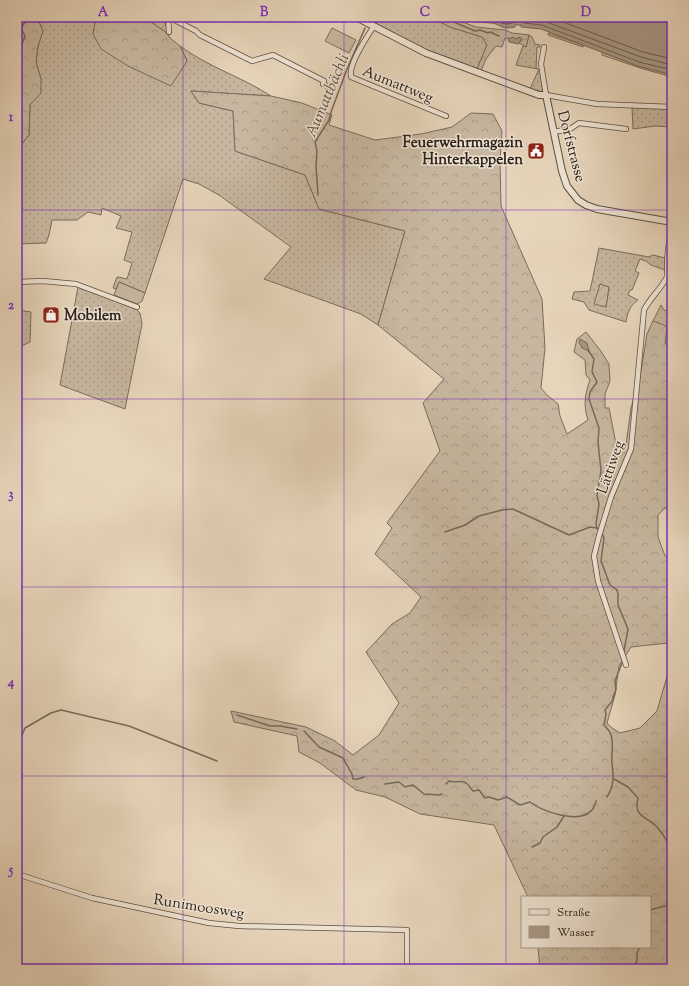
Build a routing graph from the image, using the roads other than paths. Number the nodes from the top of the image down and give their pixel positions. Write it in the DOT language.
graph roads {
  1 [pos="169,17"];
  2 [pos="356,17"];
  3 [pos="374,26"];
  4 [pos="169,32"];
  5 [pos="544,46"];
  6 [pos="333,89"];
  7 [pos="546,95"];
  8 [pos="672,107"];
  9 [pos="446,116"];
  10 [pos="626,129"];
  11 [pos="553,132"];
  12 [pos="672,222"];
  13 [pos="672,232"];
  14 [pos="667,277"];
  15 [pos="17,282"];
  16 [pos="672,283"];
  17 [pos="137,307"];
  18 [pos="626,665"];
  19 [pos="17,874"];
  20 [pos="407,969"];
  1 -- 4 [label="street"];
  1 -- 6 [label="street"];
  2 -- 3 [label="street"];
  3 -- 7 [label="street"];
  3 -- 9 [label="street, Aumattweg"];
  5 -- 7 [label="street"];
  7 -- 8 [label="street"];
  7 -- 11 [label="street, Dorfstrasse"];
  10 -- 11 [label="street"];
  11 -- 12 [label="street, Dorfstrasse"];
  13 -- 14 [label="street"];
  14 -- 16 [label="street"];
  14 -- 18 [label="street, Lättiweg"];
  15 -- 17 [label="street"];
  19 -- 20 [label="street, Runimoosweg"];
}
